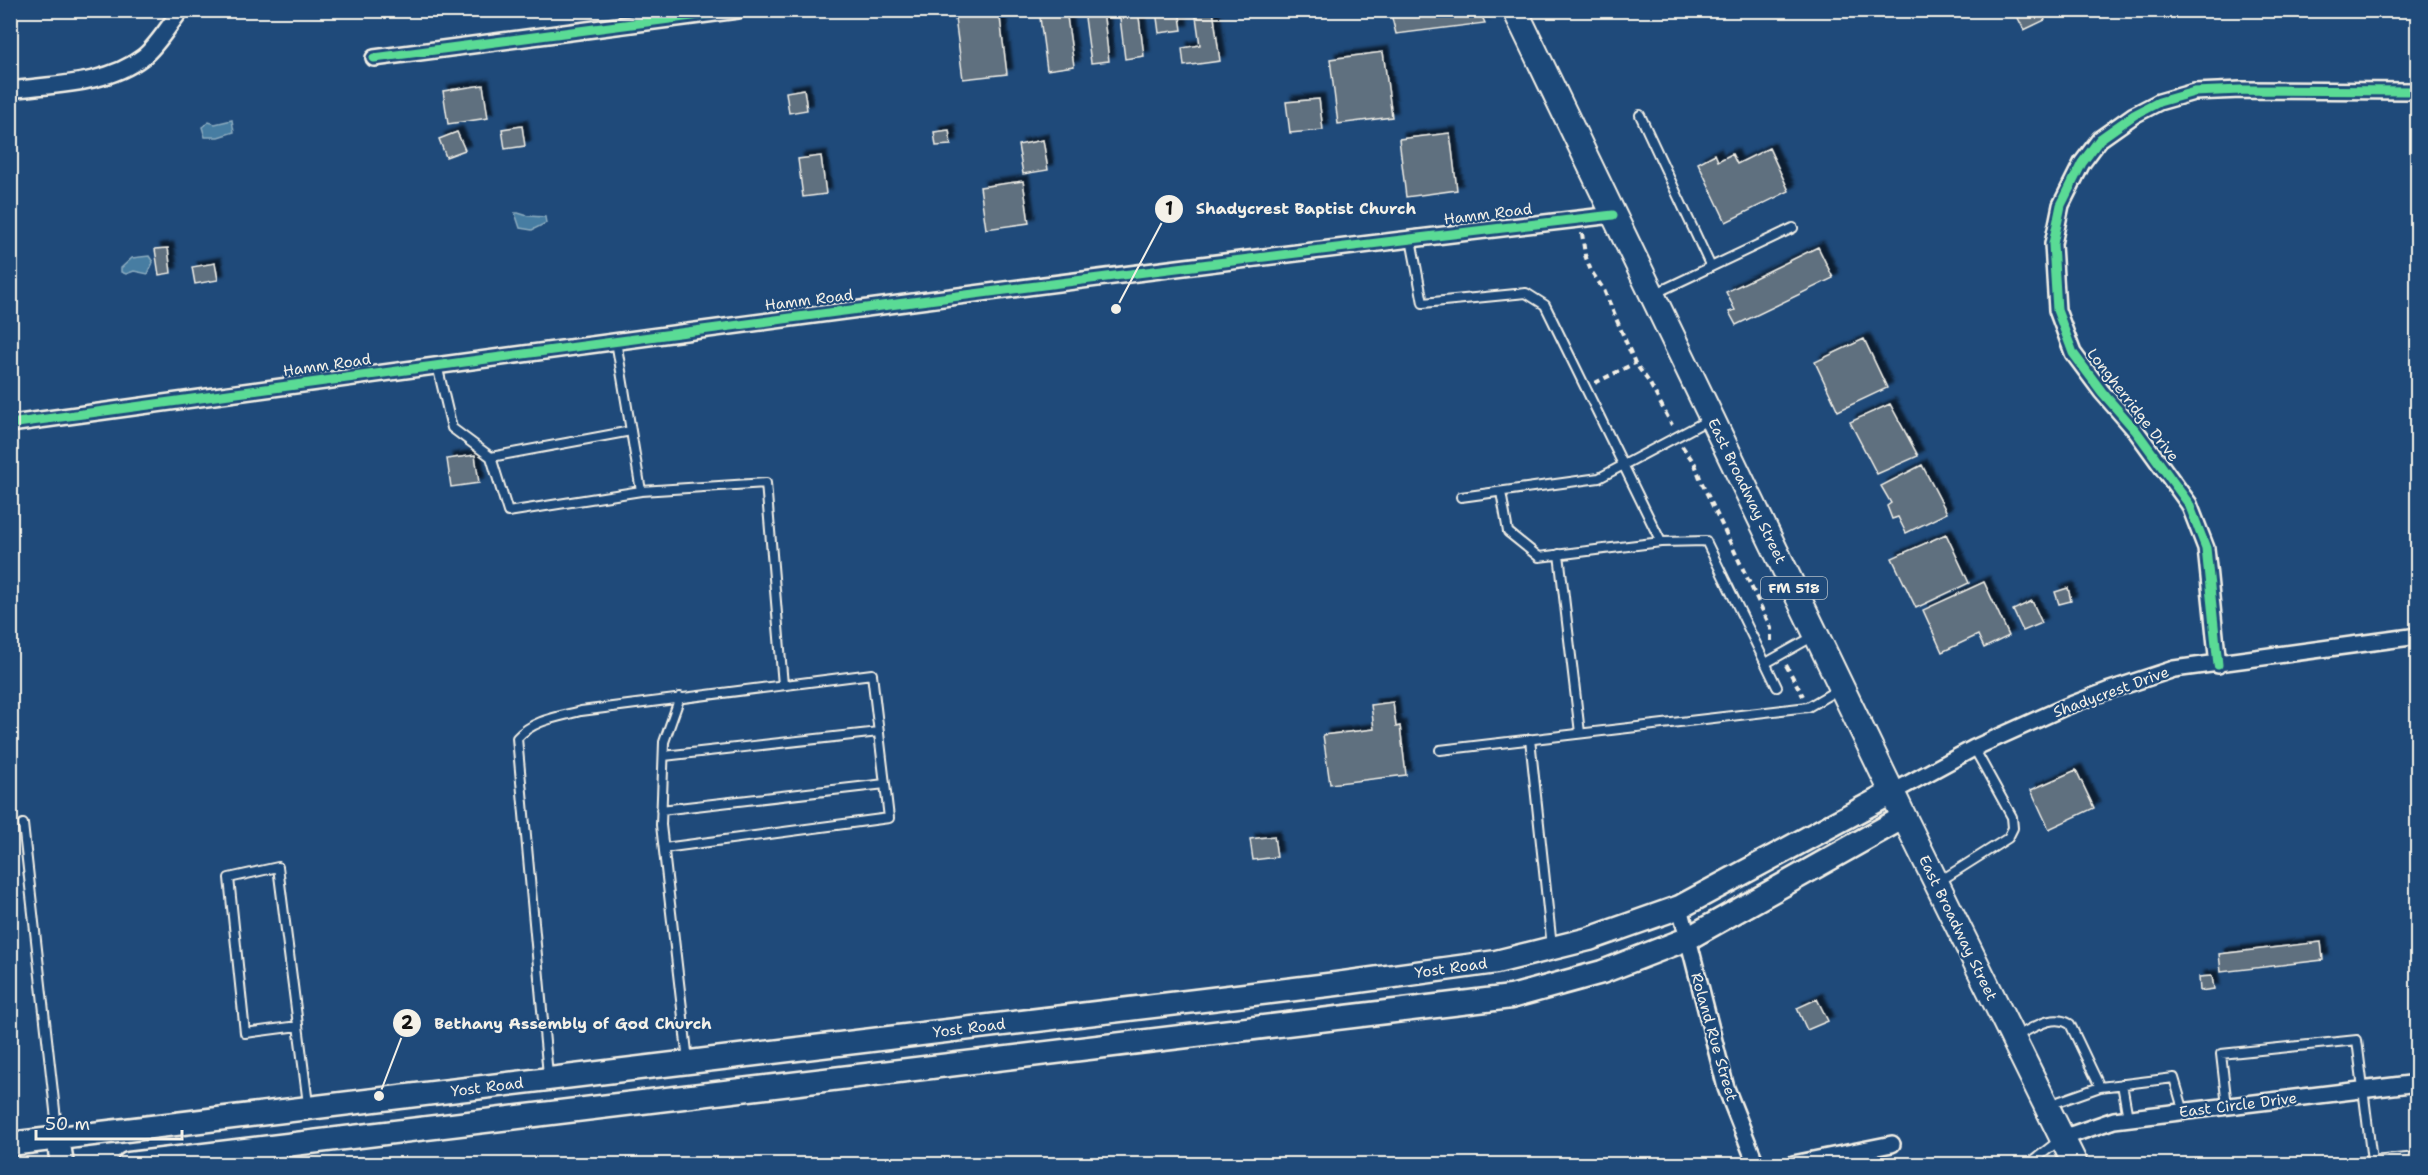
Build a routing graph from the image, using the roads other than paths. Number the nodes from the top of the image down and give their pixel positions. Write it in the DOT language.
graph roads {
  1 [pos="181,10"];
  2 [pos="738,10"];
  3 [pos="1516,11"];
  4 [pos="374,58"];
  5 [pos="10,90"];
  6 [pos="2418,91"];
  7 [pos="1640,115"];
  8 [pos="1612,214"];
  9 [pos="1793,228"];
  10 [pos="1410,238"];
  11 [pos="1711,267"];
  12 [pos="1652,295"];
  13 [pos="616,341"];
  14 [pos="437,365"];
  15 [pos="1712,418"];
  16 [pos="10,424"];
  17 [pos="631,431"];
  18 [pos="491,457"];
  19 [pos="1624,465"];
  20 [pos="641,491"];
  21 [pos="1501,492"];
  22 [pos="1461,497"];
  23 [pos="1661,542"];
  24 [pos="1559,554"];
  25 [pos="1816,635"];
  26 [pos="2418,636"];
  27 [pos="1766,663"];
  28 [pos="2218,664"];
  29 [pos="783,685"];
  30 [pos="1777,687"];
  31 [pos="1842,687"];
  32 [pos="680,697"];
  33 [pos="879,732"];
  34 [pos="1580,734"];
  35 [pos="1530,739"];
  36 [pos="1974,748"];
  37 [pos="1440,750"];
  38 [pos="664,756"];
  39 [pos="885,784"];
  40 [pos="1893,792"];
  41 [pos="662,810"];
  42 [pos="1904,817"];
  43 [pos="22,824"];
  44 [pos="664,848"];
  45 [pos="1937,884"];
  46 [pos="1680,907"];
  47 [pos="1687,939"];
  48 [pos="1552,949"];
  49 [pos="1557,984"];
  50 [pos="1253,994"];
  51 [pos="298,1026"];
  52 [pos="1256,1028"];
  53 [pos="2012,1038"];
  54 [pos="885,1039"];
  55 [pos="688,1062"];
  56 [pos="889,1073"];
  57 [pos="549,1079"];
  58 [pos="2418,1083"];
  59 [pos="2122,1084"];
  60 [pos="2100,1087"];
  61 [pos="2363,1090"];
  62 [pos="2227,1106"];
  63 [pos="2046,1107"];
  64 [pos="309,1109"];
  65 [pos="2184,1112"];
  66 [pos="2128,1118"];
  67 [pos="58,1138"];
  68 [pos="2062,1138"];
  69 [pos="10,1144"];
  70 [pos="1892,1144"];
  71 [pos="2418,1157"];
  72 [pos="2373,1163"];
  73 [pos="62,1164"];
  74 [pos="129,1164"];
  75 [pos="1756,1164"];
  76 [pos="1793,1164"];
  77 [pos="2029,1164"];
  78 [pos="2075,1164"];
  79 [pos="2337,1164"];
  1 -- 5 [label="street"];
  2 -- 4 [label="street"];
  3 -- 8 [label="main road, East Broadway Street / FM 518"];
  6 -- 28 [label="street, Longherridge Drive"];
  7 -- 11 [label="lane"];
  8 -- 10 [label="street, Hamm Road"];
  8 -- 12 [label="main road, East Broadway Street / FM 518"];
  9 -- 11 [label="lane"];
  10 -- 13 [label="street, Hamm Road"];
  10 -- 19 [label="lane"];
  11 -- 12 [label="lane"];
  12 -- 15 [label="main road, East Broadway Street / FM 518"];
  13 -- 14 [label="street, Hamm Road"];
  13 -- 17 [label="lane"];
  14 -- 16 [label="street, Hamm Road"];
  14 -- 18 [label="lane"];
  15 -- 19 [label="lane"];
  15 -- 25 [label="main road, East Broadway Street / FM 518"];
  17 -- 18 [label="lane"];
  17 -- 20 [label="lane"];
  18 -- 20 [label="lane"];
  19 -- 21 [label="lane"];
  19 -- 23 [label="lane"];
  20 -- 29 [label="lane"];
  21 -- 22 [label="lane"];
  21 -- 24 [label="lane"];
  23 -- 24 [label="lane"];
  23 -- 27 [label="lane"];
  24 -- 34 [label="lane"];
  25 -- 27 [label="lane"];
  25 -- 31 [label="main road, East Broadway Street / FM 518"];
  26 -- 28 [label="street, Shadycrest Drive"];
  27 -- 30 [label="lane"];
  28 -- 36 [label="street, Shadycrest Drive"];
  29 -- 32 [label="lane"];
  29 -- 33 [label="lane"];
  31 -- 34 [label="lane"];
  31 -- 40 [label="main road, East Broadway Street / FM 518"];
  32 -- 38 [label="lane"];
  32 -- 57 [label="lane"];
  33 -- 38 [label="lane"];
  33 -- 39 [label="lane"];
  34 -- 35 [label="lane"];
  35 -- 37 [label="lane"];
  35 -- 48 [label="lane"];
  36 -- 40 [label="street, Shadycrest Drive"];
  36 -- 45 [label="lane"];
  38 -- 41 [label="lane"];
  39 -- 41 [label="lane"];
  39 -- 44 [label="lane"];
  40 -- 42 [label="main road, East Broadway Street / FM 518"];
  40 -- 46 [label="main road, Yost Road"];
  41 -- 44 [label="lane"];
  42 -- 45 [label="main road, East Broadway Street / FM 518"];
  42 -- 47 [label="main road"];
  43 -- 67 [label="lane"];
  44 -- 55 [label="lane"];
  45 -- 53 [label="main road, East Broadway Street / FM 518"];
  46 -- 47 [label="street, Roland Rue Street"];
  46 -- 48 [label="main road, Yost Road"];
  47 -- 49 [label="main road"];
  47 -- 75 [label="street, Roland Rue Street"];
  48 -- 49 [label="main road"];
  48 -- 50 [label="main road, Yost Road"];
  49 -- 52 [label="main road"];
  50 -- 52 [label="main road"];
  50 -- 54 [label="main road, Yost Road"];
  51 -- 51 [label="lane"];
  51 -- 64 [label="lane"];
  52 -- 56 [label="main road"];
  53 -- 60 [label="lane"];
  53 -- 63 [label="main road, East Broadway Street / FM 518"];
  54 -- 55 [label="main road, Yost Road"];
  54 -- 56 [label="main road"];
  55 -- 57 [label="main road, Yost Road"];
  56 -- 74 [label="main road"];
  57 -- 64 [label="main road, Yost Road"];
  58 -- 61 [label="street, East Circle Drive"];
  59 -- 60 [label="lane"];
  59 -- 65 [label="lane"];
  59 -- 66 [label="lane"];
  60 -- 63 [label="lane"];
  61 -- 62 [label="street, East Circle Drive"];
  61 -- 62 [label="lane"];
  61 -- 72 [label="lane"];
  62 -- 65 [label="street, East Circle Drive"];
  63 -- 68 [label="main road, East Broadway Street / FM 518"];
  64 -- 67 [label="main road, Yost Road"];
  65 -- 66 [label="street, East Circle Drive"];
  66 -- 68 [label="street, East Circle Drive"];
  67 -- 69 [label="main road, Yost Road"];
  67 -- 73 [label="main road"];
  68 -- 77 [label="lane"];
  68 -- 78 [label="main road, East Broadway Street / FM 518"];
  70 -- 76 [label="street"];
  71 -- 72 [label="lane"];
  72 -- 79 [label="lane"];
}
